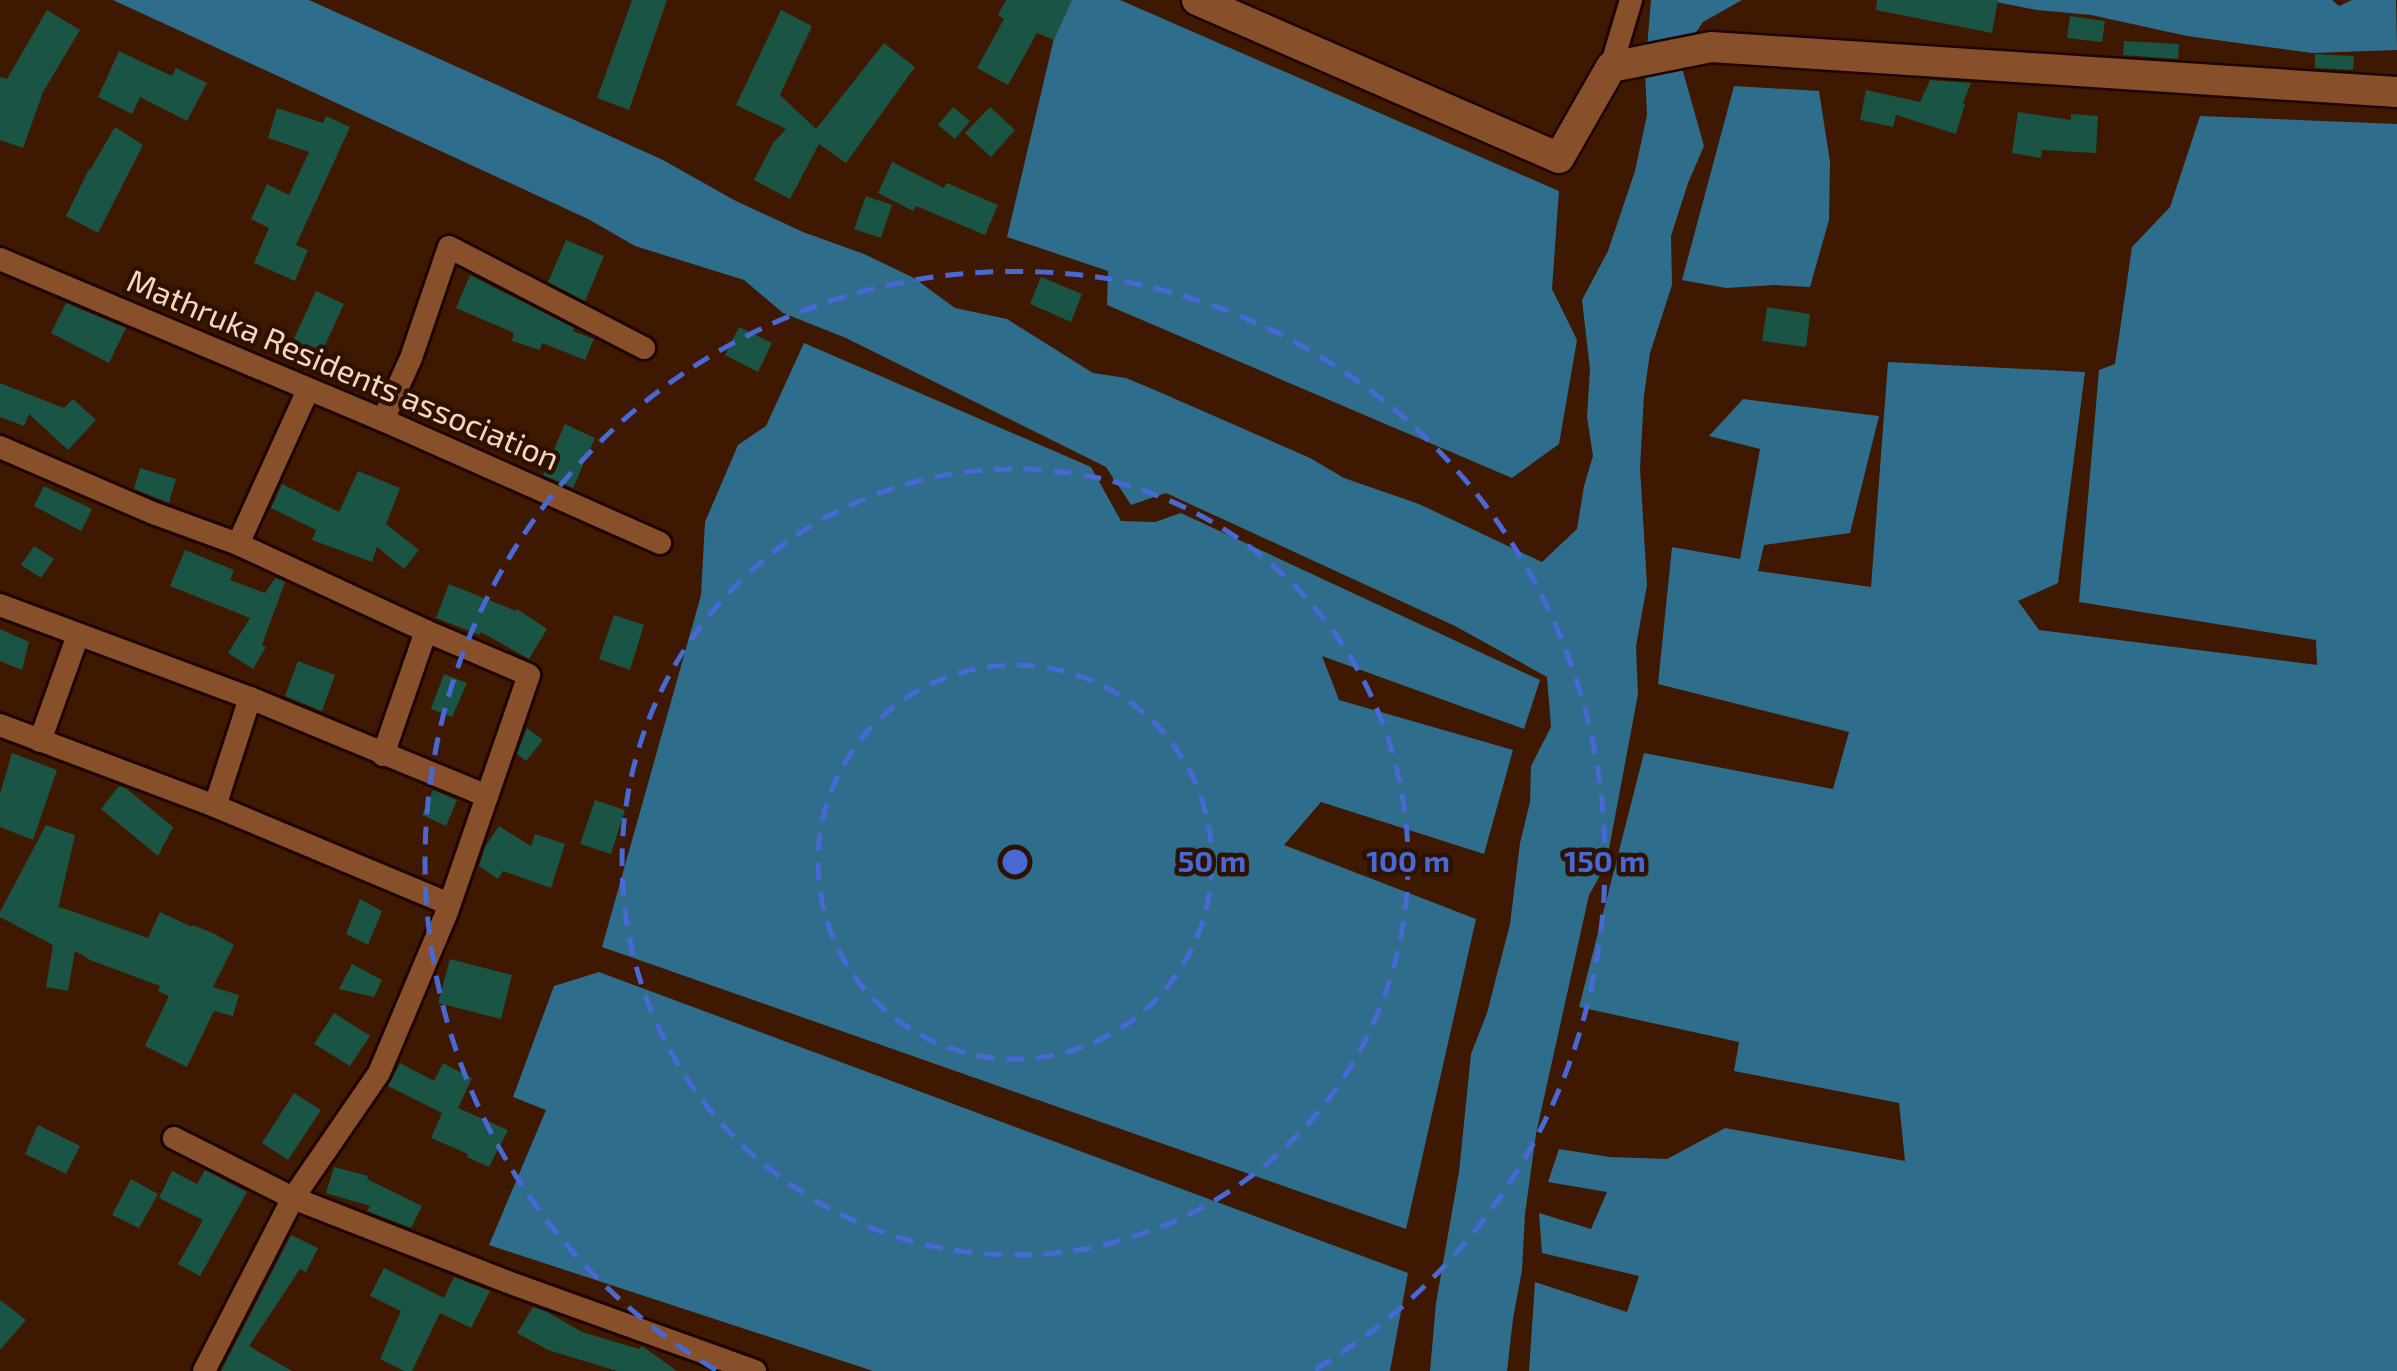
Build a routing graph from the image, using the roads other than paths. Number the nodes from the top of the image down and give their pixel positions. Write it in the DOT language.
graph roads {
  1 [pos="1197,0"];
  2 [pos="1631,0"];
  3 [pos="1611,66"];
  4 [pos="2397,92"];
  5 [pos="0,259"];
  6 [pos="644,348"];
  7 [pos="308,390"];
  8 [pos="383,420"];
  9 [pos="0,447"];
  10 [pos="660,543"];
  11 [pos="238,544"];
  12 [pos="0,605"];
  13 [pos="426,631"];
  14 [pos="78,635"];
  15 [pos="250,698"];
  16 [pos="0,725"];
  17 [pos="40,741"];
  18 [pos="383,755"];
  19 [pos="487,796"];
  20 [pos="216,806"];
  21 [pos="450,904"];
  22 [pos="174,1138"];
  23 [pos="293,1198"];
  24 [pos="204,1371"];
  25 [pos="755,1371"];
  1 -- 3 [label="main road"];
  2 -- 3 [label="street"];
  3 -- 4 [label="main road"];
  5 -- 7 [label="street, Mathruka Residents association"];
  6 -- 8 [label="street"];
  7 -- 8 [label="street, Mathruka Residents association"];
  7 -- 11 [label="street"];
  8 -- 10 [label="street, Mathruka Residents association"];
  9 -- 11 [label="street"];
  11 -- 13 [label="street"];
  12 -- 14 [label="street"];
  13 -- 18 [label="street"];
  13 -- 19 [label="street"];
  14 -- 15 [label="street"];
  14 -- 17 [label="street"];
  15 -- 18 [label="street"];
  15 -- 20 [label="street"];
  16 -- 17 [label="street"];
  17 -- 20 [label="street"];
  18 -- 19 [label="street"];
  19 -- 21 [label="street"];
  20 -- 21 [label="street"];
  21 -- 23 [label="street"];
  22 -- 23 [label="street"];
  23 -- 24 [label="street"];
  23 -- 25 [label="street"];
}
